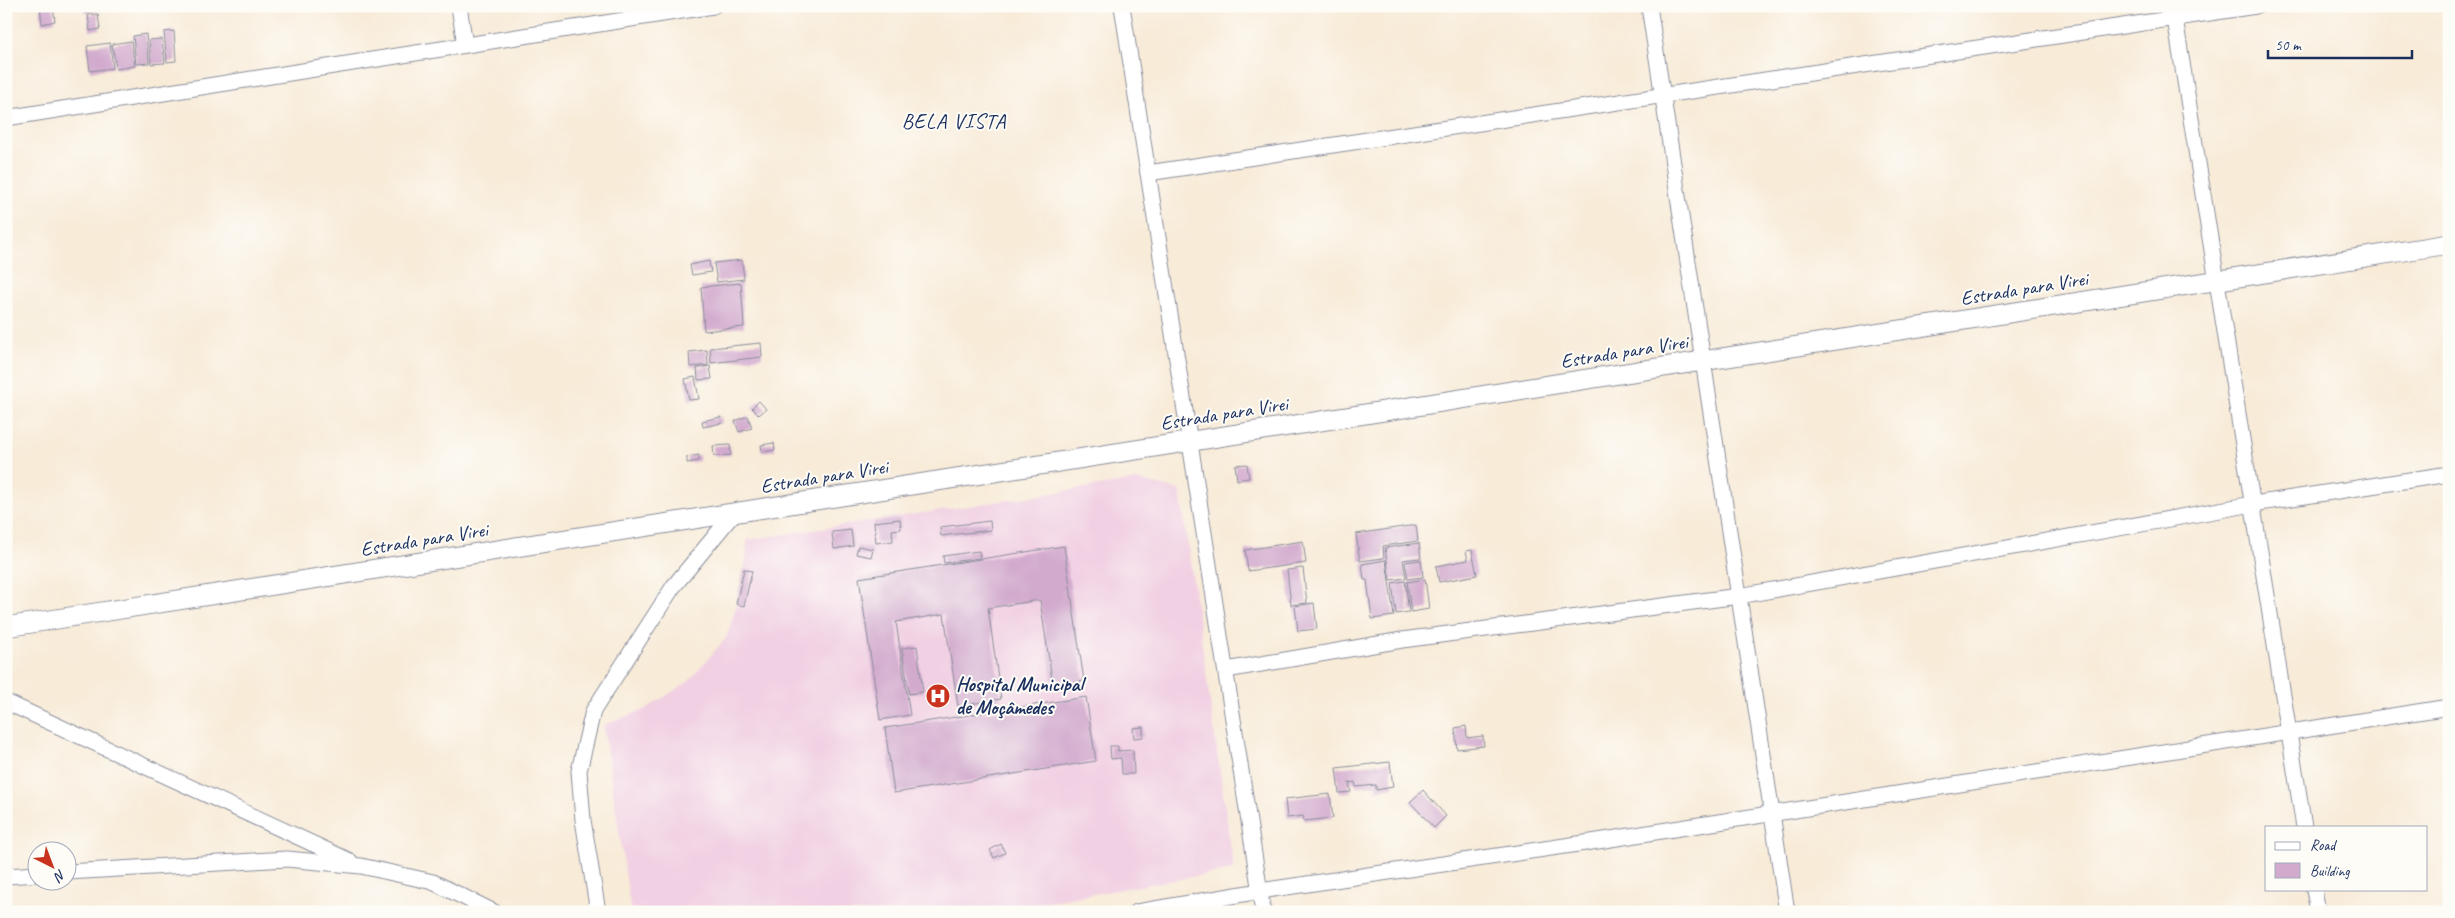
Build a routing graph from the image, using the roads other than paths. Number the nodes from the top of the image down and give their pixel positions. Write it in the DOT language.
graph roads {
  1 [pos="459,6"];
  2 [pos="713,6"];
  3 [pos="1122,6"];
  4 [pos="1649,6"];
  5 [pos="2256,6"];
  6 [pos="2174,13"];
  7 [pos="465,45"];
  8 [pos="1662,96"];
  9 [pos="6,118"];
  10 [pos="1148,173"];
  11 [pos="2449,244"];
  12 [pos="2217,281"];
  13 [pos="1703,361"];
  14 [pos="1190,442"];
  15 [pos="2449,474"];
  16 [pos="2253,504"];
  17 [pos="734,513"];
  18 [pos="1739,596"];
  19 [pos="6,627"];
  20 [pos="1226,670"];
  21 [pos="6,702"];
  22 [pos="2449,707"];
  23 [pos="2289,731"];
  24 [pos="1772,814"];
  25 [pos="2304,826"];
  26 [pos="361,866"];
  27 [pos="78,871"];
  28 [pos="28,875"];
  29 [pos="6,876"];
  30 [pos="1260,890"];
  31 [pos="2314,890"];
  32 [pos="494,912"];
  33 [pos="598,912"];
  34 [pos="1137,912"];
  35 [pos="1263,912"];
  36 [pos="1787,912"];
  37 [pos="2318,912"];
  1 -- 7 [label="street"];
  2 -- 7 [label="street"];
  3 -- 10 [label="street"];
  4 -- 8 [label="street"];
  5 -- 6 [label="street"];
  6 -- 8 [label="street"];
  6 -- 12 [label="street"];
  7 -- 9 [label="street"];
  8 -- 10 [label="street"];
  8 -- 13 [label="street"];
  10 -- 14 [label="street"];
  11 -- 12 [label="street, Estrada para Virei"];
  12 -- 13 [label="street, Estrada para Virei"];
  12 -- 16 [label="street"];
  13 -- 14 [label="street, Estrada para Virei"];
  13 -- 18 [label="street"];
  14 -- 17 [label="street, Estrada para Virei"];
  14 -- 20 [label="street"];
  15 -- 16 [label="street"];
  16 -- 18 [label="street"];
  16 -- 23 [label="street"];
  17 -- 19 [label="street, Estrada para Virei"];
  17 -- 33 [label="street"];
  18 -- 20 [label="street"];
  18 -- 24 [label="street"];
  20 -- 30 [label="street"];
  21 -- 26 [label="street"];
  22 -- 23 [label="street"];
  23 -- 24 [label="street"];
  23 -- 25 [label="street"];
  24 -- 30 [label="street"];
  24 -- 36 [label="street"];
  26 -- 27 [label="street"];
  26 -- 32 [label="street"];
  28 -- 29 [label="street"];
  30 -- 34 [label="street"];
  30 -- 35 [label="street"];
  31 -- 37 [label="street"];
}
